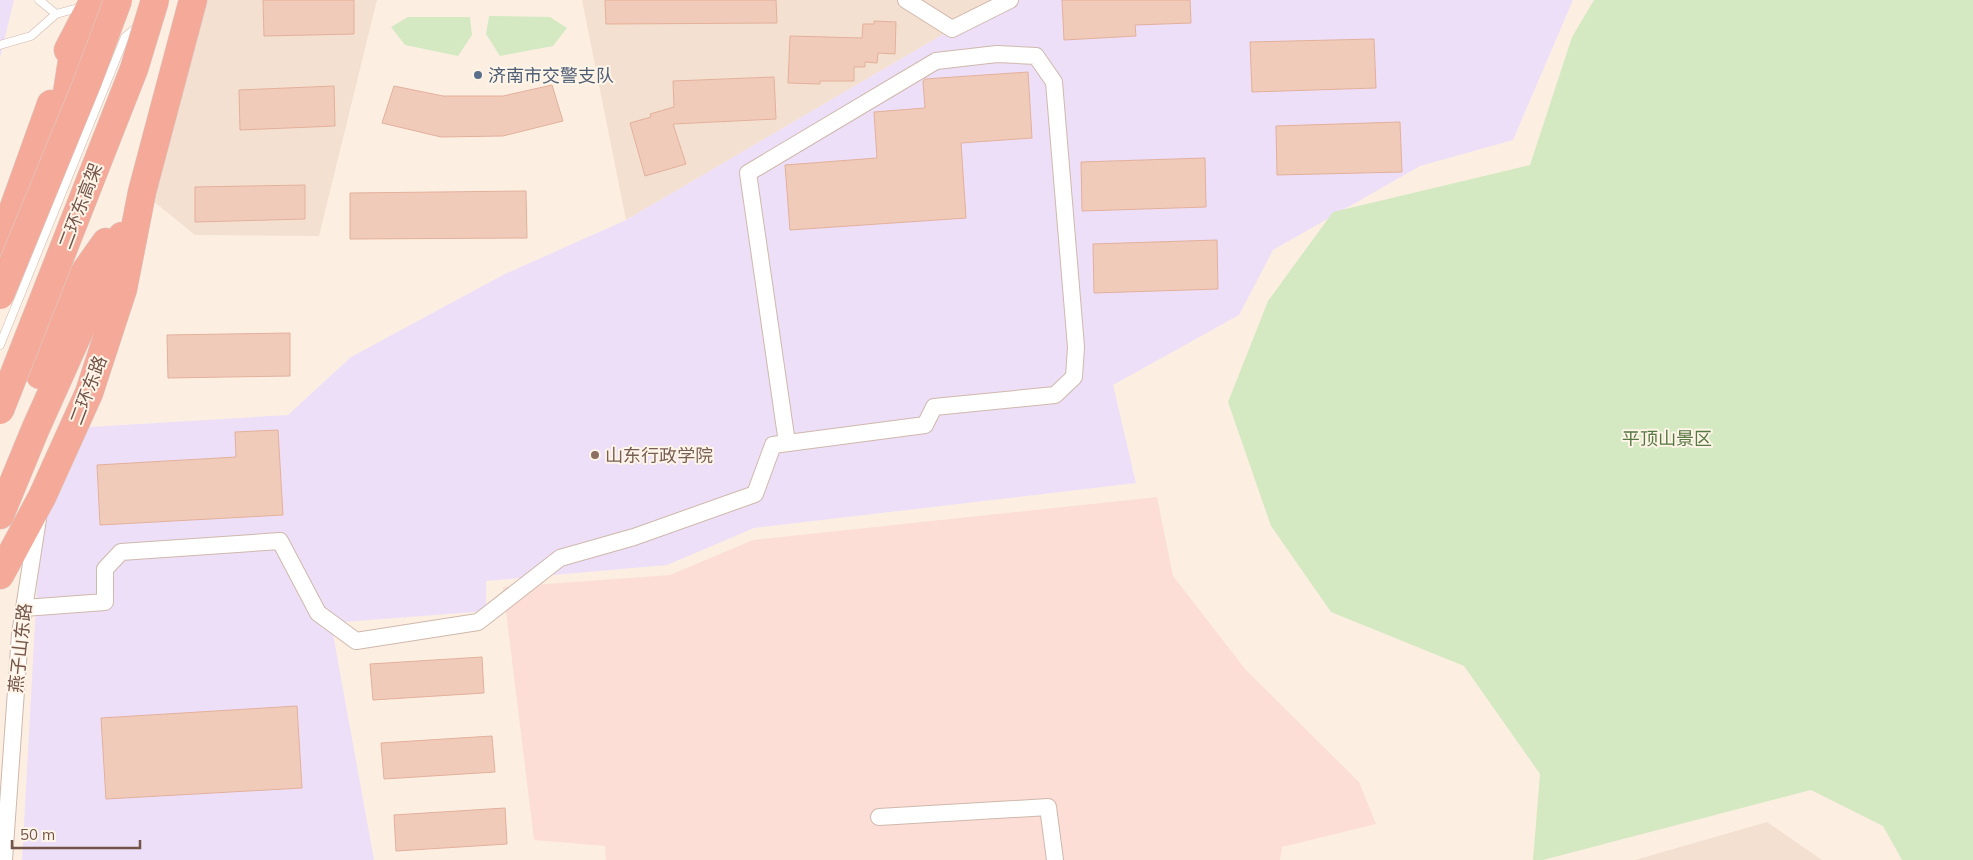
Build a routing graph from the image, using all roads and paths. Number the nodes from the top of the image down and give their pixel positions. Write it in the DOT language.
graph roads {
  1 [pos="39,0"];
  2 [pos="194,0"];
  3 [pos="906,0"];
  4 [pos="1010,0"];
  5 [pos="158,3"];
  6 [pos="103,6"];
  7 [pos="56,14"];
  8 [pos="76,35"];
  9 [pos="125,37"];
  10 [pos="0,46"];
  11 [pos="142,192"];
  12 [pos="0,196"];
  13 [pos="0,246"];
  14 [pos="0,289"];
  15 [pos="0,296"];
  16 [pos="0,345"];
  17 [pos="0,410"];
  18 [pos="787,443"];
  19 [pos="0,473"];
  20 [pos="42,497"];
  21 [pos="0,515"];
  22 [pos="0,575"];
  23 [pos="24,608"];
  24 [pos="879,816"];
  25 [pos="4,860"];
  26 [pos="1055,860"];
  1 -- 7 [label="lane"];
  2 -- 11 [label="highway, 二环东路"];
  3 -- 4 [label="street"];
  5 -- 9 [label="lane"];
  5 -- 17 [label="highway, 二环东高架, bridge"];
  6 -- 7 [label="lane"];
  6 -- 8 [label="highway"];
  6 -- 9 [label="lane"];
  6 -- 15 [label="highway, bridge"];
  7 -- 10 [label="lane"];
  8 -- 12 [label="highway"];
  8 -- 13 [label="highway"];
  8 -- 14 [label="highway"];
  9 -- 16 [label="lane"];
  11 -- 19 [label="highway, 二环东路"];
  11 -- 20 [label="highway, 二环东路"];
  11 -- 21 [label="highway"];
  18 -- 18 [label="street"];
  18 -- 23 [label="street"];
  20 -- 22 [label="highway, 二环东路"];
  20 -- 23 [label="street, 燕子山东路"];
  23 -- 25 [label="street, 燕子山东路"];
  24 -- 26 [label="street"];
}
